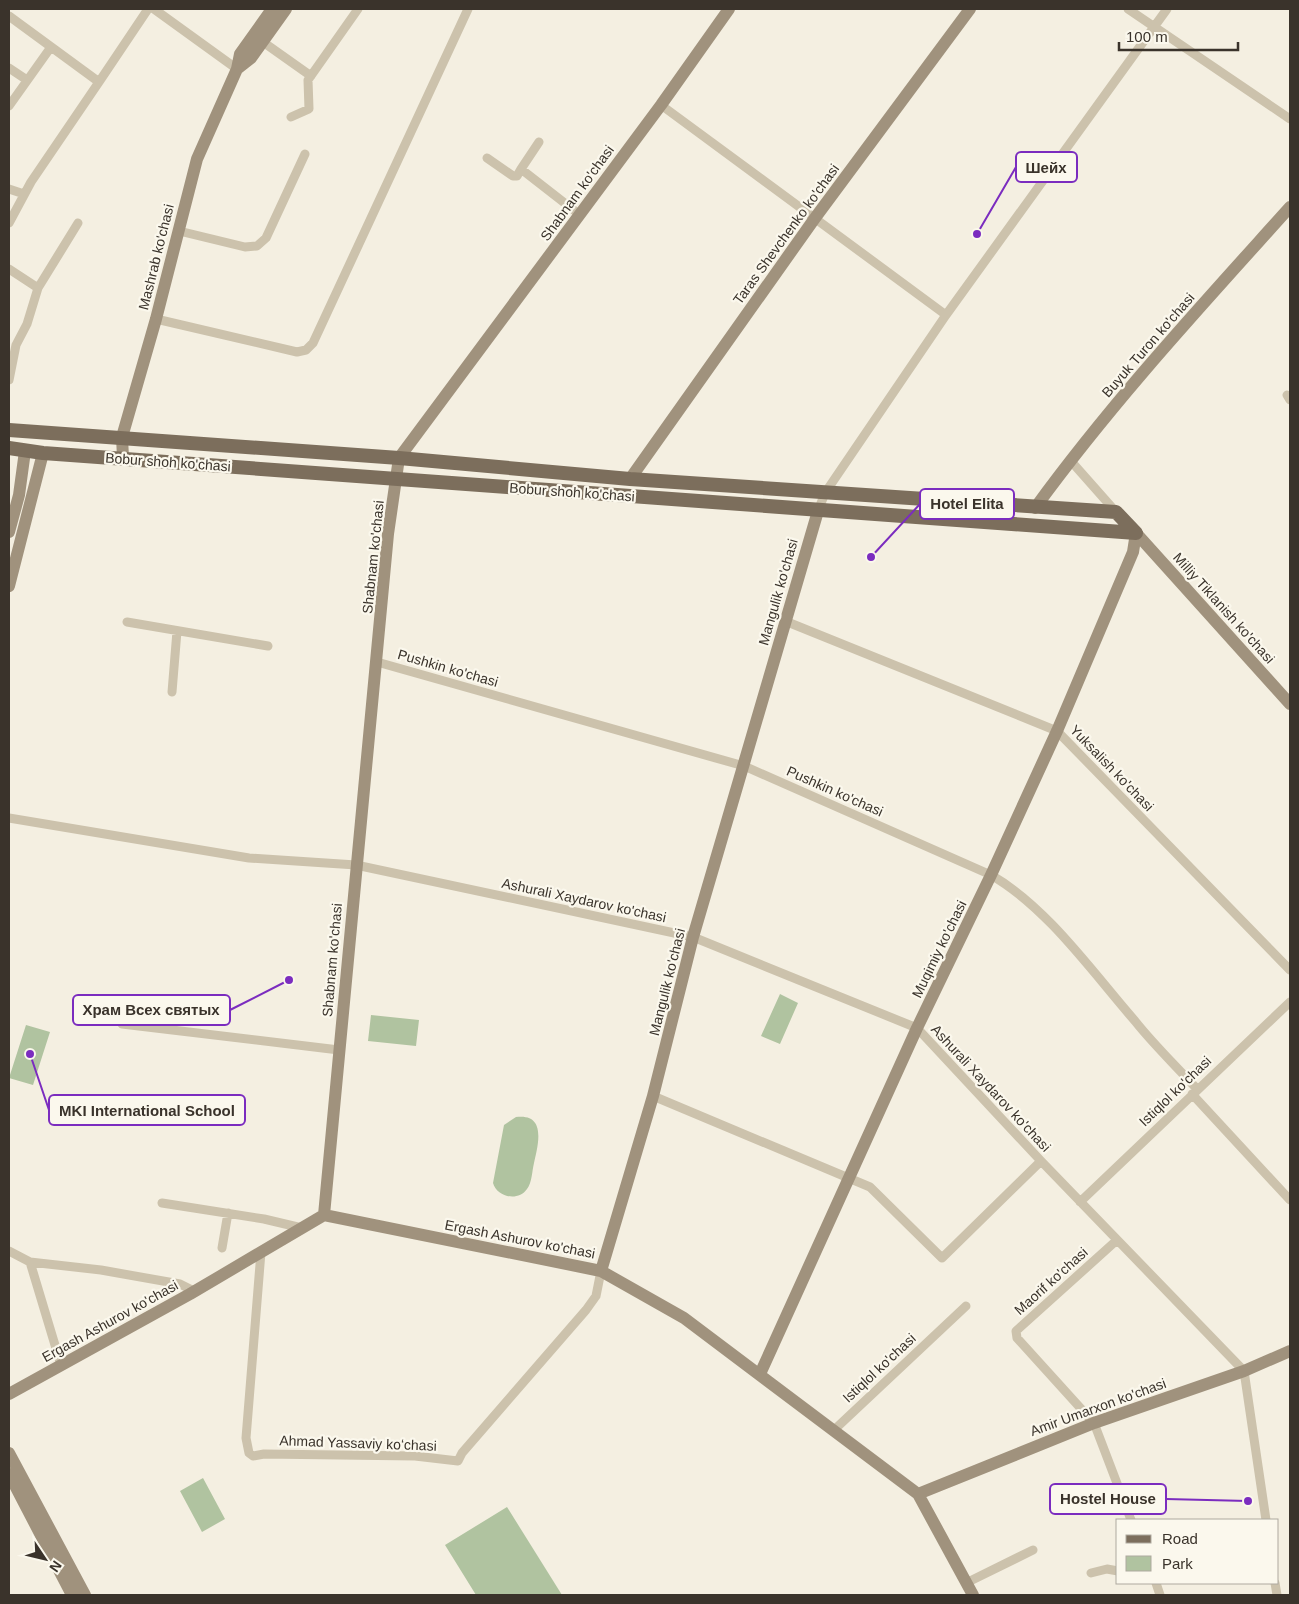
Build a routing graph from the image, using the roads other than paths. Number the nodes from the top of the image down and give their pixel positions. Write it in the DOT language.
graph roads {
  1 [pos="148,9"];
  2 [pos="154,9"];
  3 [pos="272,9"];
  4 [pos="286,9"];
  5 [pos="358,9"];
  6 [pos="468,9"];
  7 [pos="729,9"];
  8 [pos="970,9"];
  9 [pos="1128,9"];
  10 [pos="1167,9"];
  11 [pos="9,16"];
  12 [pos="1153,27"];
  13 [pos="263,42"];
  14 [pos="51,47"];
  15 [pos="9,68"];
  16 [pos="237,69"];
  17 [pos="311,76"];
  18 [pos="27,80"];
  19 [pos="99,82"];
  20 [pos="661,105"];
  21 [pos="9,106"];
  22 [pos="291,117"];
  23 [pos="1290,119"];
  24 [pos="539,142"];
  25 [pos="305,154"];
  26 [pos="488,158"];
  27 [pos="521,169"];
  28 [pos="9,189"];
  29 [pos="24,194"];
  30 [pos="1290,207"];
  31 [pos="580,215"];
  32 [pos="815,218"];
  33 [pos="9,223"];
  34 [pos="78,223"];
  35 [pos="179,230"];
  36 [pos="9,269"];
  37 [pos="38,288"];
  38 [pos="946,315"];
  39 [pos="156,319"];
  40 [pos="9,380"];
  41 [pos="9,430"];
  42 [pos="122,437"];
  43 [pos="9,448"];
  44 [pos="25,451"];
  45 [pos="43,453"];
  46 [pos="123,458"];
  47 [pos="399,458"];
  48 [pos="1070,460"];
  49 [pos="396,479"];
  50 [pos="630,479"];
  51 [pos="825,493"];
  52 [pos="1035,508"];
  53 [pos="818,511"];
  54 [pos="1116,512"];
  55 [pos="9,532"];
  56 [pos="1136,533"];
  57 [pos="9,586"];
  58 [pos="785,621"];
  59 [pos="127,622"];
  60 [pos="177,631"];
  61 [pos="268,646"];
  62 [pos="377,662"];
  63 [pos="172,692"];
  64 [pos="1290,704"];
  65 [pos="1057,731"];
  66 [pos="744,766"];
  67 [pos="9,818"];
  68 [pos="356,865"];
  69 [pos="991,874"];
  70 [pos="693,937"];
  71 [pos="1290,970"];
  72 [pos="1290,1002"];
  73 [pos="122,1024"];
  74 [pos="917,1028"];
  75 [pos="339,1050"];
  76 [pos="1194,1091"];
  77 [pos="653,1096"];
  78 [pos="1041,1161"];
  79 [pos="849,1178"];
  80 [pos="1290,1200"];
  81 [pos="1080,1202"];
  82 [pos="162,1203"];
  83 [pos="228,1213"];
  84 [pos="324,1215"];
  85 [pos="302,1228"];
  86 [pos="1118,1240"];
  87 [pos="222,1248"];
  88 [pos="9,1250"];
  89 [pos="261,1252"];
  90 [pos="30,1262"];
  91 [pos="601,1271"];
  92 [pos="194,1291"];
  93 [pos="966,1306"];
  94 [pos="1290,1351"];
  95 [pos="61,1365"];
  96 [pos="1244,1370"];
  97 [pos="760,1374"];
  98 [pos="9,1394"];
  99 [pos="1094,1423"];
  100 [pos="834,1430"];
  101 [pos="9,1453"];
  102 [pos="9,1474"];
  103 [pos="918,1494"];
  104 [pos="1132,1519"];
  105 [pos="1266,1519"];
  106 [pos="1033,1550"];
  107 [pos="1116,1570"];
  108 [pos="1091,1574"];
  109 [pos="966,1583"];
  110 [pos="72,1595"];
  111 [pos="85,1595"];
  112 [pos="973,1595"];
  1 -- 19 [label="street"];
  2 -- 16 [label="street"];
  3 -- 16 [label="street, Mashrab ko'chasi"];
  4 -- 13 [label="street, Mashrab ko'chasi"];
  5 -- 17 [label="street"];
  6 -- 39 [label="street"];
  7 -- 20 [label="street, Shabnam ko'chasi"];
  8 -- 32 [label="street, Taras Shevchenko ko'chasi"];
  9 -- 12 [label="street"];
  10 -- 12 [label="street, Mangulik ko'chasi"];
  11 -- 14 [label="street"];
  12 -- 23 [label="street"];
  12 -- 38 [label="street, Mangulik ko'chasi"];
  13 -- 16 [label="street, Mashrab ko'chasi"];
  13 -- 17 [label="street"];
  14 -- 18 [label="street"];
  14 -- 19 [label="street"];
  15 -- 18 [label="street"];
  16 -- 35 [label="street, Mashrab ko'chasi"];
  17 -- 22 [label="street"];
  18 -- 21 [label="street"];
  19 -- 29 [label="street"];
  20 -- 31 [label="street, Shabnam ko'chasi"];
  20 -- 32 [label="street"];
  24 -- 27 [label="street"];
  25 -- 35 [label="street"];
  26 -- 27 [label="street"];
  27 -- 31 [label="street"];
  28 -- 29 [label="street"];
  29 -- 33 [label="street"];
  30 -- 48 [label="street, Buyuk Turon ko'chasi"];
  31 -- 47 [label="street, Shabnam ko'chasi"];
  32 -- 38 [label="street"];
  32 -- 50 [label="street, Taras Shevchenko ko'chasi"];
  34 -- 37 [label="street"];
  35 -- 39 [label="street, Mashrab ko'chasi"];
  36 -- 37 [label="street"];
  37 -- 40 [label="street"];
  38 -- 51 [label="street, Mangulik ko'chasi"];
  39 -- 42 [label="street, Mashrab ko'chasi"];
  41 -- 42 [label="main road, Bobur shoh ko'chasi"];
  42 -- 46 [label="street, Mashrab ko'chasi"];
  42 -- 47 [label="main road, Bobur shoh ko'chasi"];
  43 -- 44 [label="main road, Bobur shoh ko'chasi"];
  44 -- 45 [label="main road, Bobur shoh ko'chasi"];
  44 -- 55 [label="street"];
  45 -- 46 [label="main road, Bobur shoh ko'chasi"];
  45 -- 57 [label="street"];
  46 -- 49 [label="main road, Bobur shoh ko'chasi"];
  47 -- 49 [label="street, Shabnam ko'chasi"];
  47 -- 50 [label="main road, Bobur shoh ko'chasi"];
  48 -- 52 [label="street, Buyuk Turon ko'chasi"];
  48 -- 54 [label="street"];
  49 -- 53 [label="main road, Bobur shoh ko'chasi"];
  49 -- 62 [label="street, Shabnam ko'chasi"];
  50 -- 51 [label="main road, Bobur shoh ko'chasi"];
  51 -- 52 [label="main road, Bobur shoh ko'chasi"];
  51 -- 53 [label="street, Mangulik ko'chasi"];
  52 -- 54 [label="main road, Bobur shoh ko'chasi"];
  53 -- 56 [label="main road, Bobur shoh ko'chasi"];
  53 -- 58 [label="street, Mangulik ko'chasi"];
  54 -- 56 [label="main road"];
  56 -- 64 [label="street, Milliy Tiklanish ko'chasi"];
  56 -- 65 [label="street, Muqimiy ko'chasi"];
  58 -- 65 [label="street, Yuksalish ko'chasi"];
  58 -- 66 [label="street, Mangulik ko'chasi"];
  59 -- 60 [label="street"];
  60 -- 61 [label="street"];
  60 -- 63 [label="street"];
  62 -- 66 [label="street, Pushkin ko'chasi"];
  62 -- 68 [label="street, Shabnam ko'chasi"];
  65 -- 69 [label="street, Muqimiy ko'chasi"];
  65 -- 71 [label="street, Yuksalish ko'chasi"];
  66 -- 69 [label="street, Pushkin ko'chasi"];
  66 -- 70 [label="street, Mangulik ko'chasi"];
  67 -- 68 [label="street, Ashurali Xaydarov ko'chasi"];
  68 -- 70 [label="street, Ashurali Xaydarov ko'chasi"];
  68 -- 75 [label="street, Shabnam ko'chasi"];
  69 -- 74 [label="street, Muqimiy ko'chasi"];
  69 -- 76 [label="street, Pushkin ko'chasi"];
  70 -- 74 [label="street, Ashurali Xaydarov ko'chasi"];
  70 -- 77 [label="street, Mangulik ko'chasi"];
  72 -- 76 [label="street, Istiqlol ko'chasi"];
  73 -- 75 [label="street"];
  74 -- 78 [label="street, Ashurali Xaydarov ko'chasi"];
  74 -- 79 [label="street, Muqimiy ko'chasi"];
  75 -- 84 [label="street, Shabnam ko'chasi"];
  76 -- 80 [label="street, Pushkin ko'chasi"];
  76 -- 81 [label="street, Istiqlol ko'chasi"];
  77 -- 79 [label="street"];
  77 -- 91 [label="street, Mangulik ko'chasi"];
  78 -- 79 [label="street"];
  78 -- 81 [label="street, Ashurali Xaydarov ko'chasi"];
  79 -- 97 [label="street, Muqimiy ko'chasi"];
  81 -- 86 [label="street, Ashurali Xaydarov ko'chasi"];
  82 -- 83 [label="street"];
  83 -- 85 [label="street"];
  83 -- 87 [label="street"];
  84 -- 85 [label="street, Ergash Ashurov ko'chasi"];
  84 -- 91 [label="street, Ergash Ashurov ko'chasi"];
  85 -- 89 [label="street, Ergash Ashurov ko'chasi"];
  86 -- 96 [label="street, Ashurali Xaydarov ko'chasi"];
  86 -- 99 [label="street, Maorif ko'chasi"];
  88 -- 90 [label="street"];
  89 -- 91 [label="street, Ahmad Yassaviy koʻchasi"];
  89 -- 92 [label="street, Ergash Ashurov ko'chasi"];
  90 -- 92 [label="street"];
  90 -- 95 [label="street"];
  91 -- 97 [label="street, Ergash Ashurov ko'chasi"];
  92 -- 95 [label="street, Ergash Ashurov ko'chasi"];
  93 -- 100 [label="street, Istiqlol ko'chasi"];
  94 -- 96 [label="street, Amir Umarxon ko'chasi"];
  95 -- 98 [label="street, Ergash Ashurov ko'chasi"];
  96 -- 99 [label="street, Amir Umarxon ko'chasi"];
  96 -- 105 [label="street"];
  97 -- 100 [label="street, Ergash Ashurov ko'chasi"];
  99 -- 103 [label="street, Amir Umarxon ko'chasi"];
  99 -- 104 [label="street, Maorif ko'chasi"];
  100 -- 103 [label="street, Ergash Ashurov ko'chasi"];
  101 -- 111 [label="street"];
  102 -- 110 [label="street"];
  103 -- 109 [label="street, Ergash Ashurov ko'chasi"];
  106 -- 109 [label="street"];
  107 -- 108 [label="street"];
  109 -- 112 [label="street, Ergash Ashurov ko'chasi"];
}
